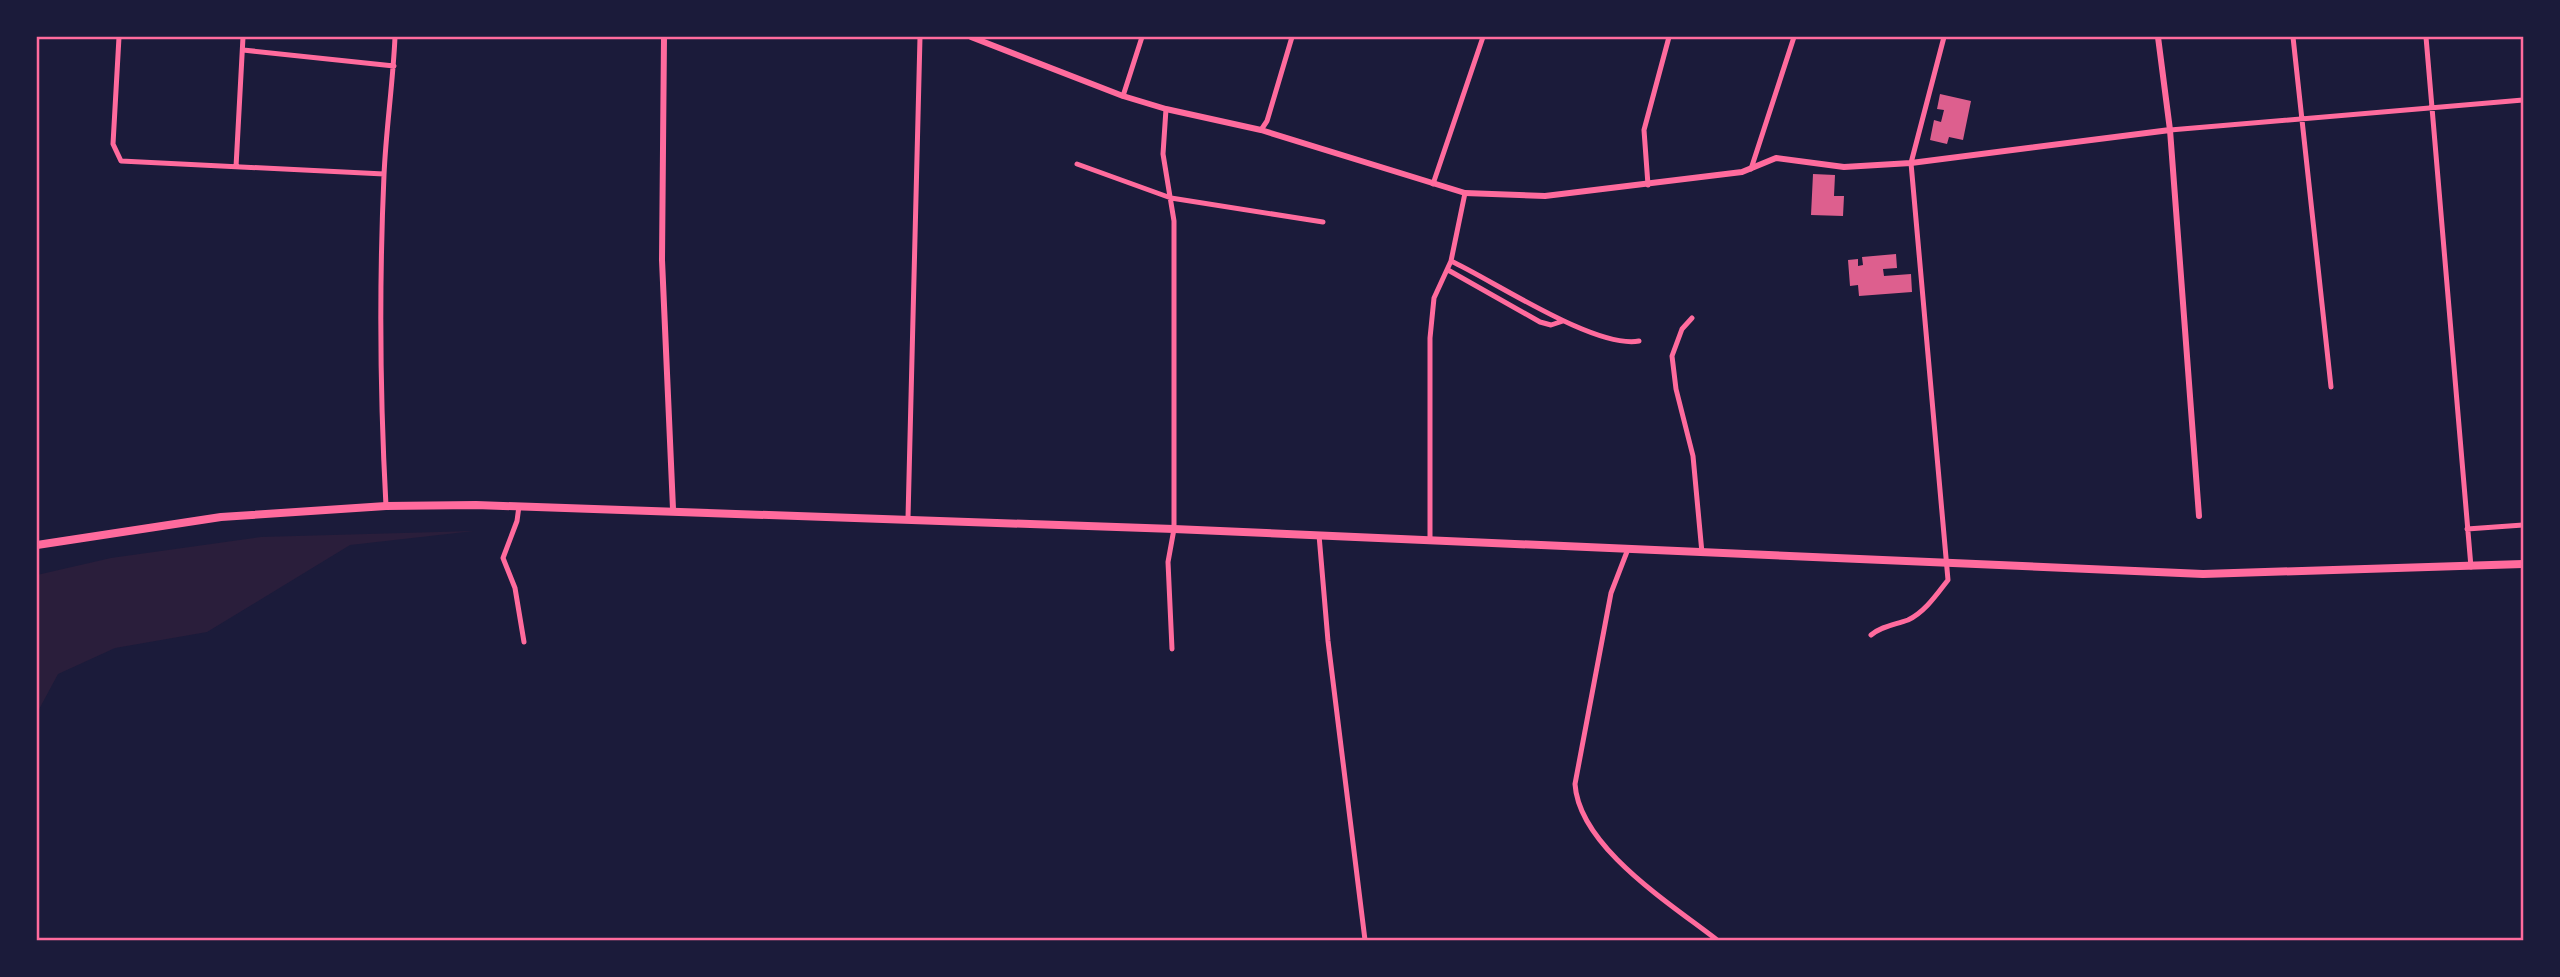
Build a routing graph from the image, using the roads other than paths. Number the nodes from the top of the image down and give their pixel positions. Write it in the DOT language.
graph roads {
  1 [pos="119,37"];
  2 [pos="243,37"];
  3 [pos="395,37"];
  4 [pos="664,37"];
  5 [pos="920,37"];
  6 [pos="971,37"];
  7 [pos="1142,37"];
  8 [pos="1292,37"];
  9 [pos="1483,37"];
  10 [pos="1669,37"];
  11 [pos="1794,37"];
  12 [pos="1944,37"];
  13 [pos="2158,37"];
  14 [pos="2294,37"];
  15 [pos="2426,37"];
  16 [pos="243,50"];
  17 [pos="394,66"];
  18 [pos="1123,96"];
  19 [pos="2523,100"];
  20 [pos="1166,110"];
  21 [pos="2431,110"];
  22 [pos="2302,120"];
  23 [pos="1261,130"];
  24 [pos="2170,130"];
  25 [pos="1912,163"];
  26 [pos="1077,164"];
  27 [pos="236,167"];
  28 [pos="1751,169"];
  29 [pos="384,174"];
  30 [pos="1433,184"];
  31 [pos="1648,185"];
  32 [pos="1465,193"];
  33 [pos="1171,198"];
  34 [pos="1323,222"];
  35 [pos="1451,261"];
  36 [pos="1448,270"];
  37 [pos="1692,318"];
  38 [pos="1563,321"];
  39 [pos="1639,341"];
  40 [pos="2331,387"];
  41 [pos="386,506"];
  42 [pos="519,506"];
  43 [pos="673,509"];
  44 [pos="2199,516"];
  45 [pos="908,519"];
  46 [pos="2523,525"];
  47 [pos="1174,529"];
  48 [pos="2467,529"];
  49 [pos="1319,535"];
  50 [pos="1430,539"];
  51 [pos="37,545"];
  52 [pos="1628,549"];
  53 [pos="1702,552"];
  54 [pos="1948,564"];
  55 [pos="2523,564"];
  56 [pos="2471,567"];
  57 [pos="1871,635"];
  58 [pos="524,642"];
  59 [pos="1172,649"];
  60 [pos="1364,940"];
  61 [pos="1717,940"];
  1 -- 27 [label="street"];
  2 -- 16 [label="street"];
  3 -- 17 [label="street"];
  4 -- 43 [label="street"];
  5 -- 45 [label="street"];
  6 -- 18 [label="street"];
  7 -- 18 [label="street"];
  8 -- 23 [label="street"];
  9 -- 30 [label="street"];
  10 -- 31 [label="street"];
  11 -- 28 [label="street"];
  12 -- 25 [label="street"];
  13 -- 24 [label="street"];
  14 -- 22 [label="street"];
  15 -- 21 [label="street"];
  16 -- 17 [label="street"];
  16 -- 27 [label="street"];
  17 -- 29 [label="street"];
  18 -- 20 [label="street"];
  19 -- 21 [label="street"];
  20 -- 23 [label="street"];
  20 -- 33 [label="street"];
  21 -- 22 [label="street"];
  21 -- 48 [label="street"];
  22 -- 24 [label="street"];
  22 -- 40 [label="street"];
  23 -- 30 [label="street"];
  24 -- 25 [label="street"];
  24 -- 44 [label="street"];
  25 -- 28 [label="street"];
  25 -- 54 [label="street"];
  26 -- 33 [label="street"];
  27 -- 29 [label="street"];
  28 -- 31 [label="street"];
  29 -- 41 [label="street"];
  30 -- 32 [label="street"];
  31 -- 32 [label="street"];
  32 -- 35 [label="street"];
  33 -- 34 [label="street"];
  33 -- 47 [label="street"];
  35 -- 36 [label="street"];
  35 -- 38 [label="street"];
  36 -- 38 [label="street"];
  36 -- 50 [label="street"];
  37 -- 53 [label="street"];
  38 -- 39 [label="street"];
  41 -- 42 [label="main road"];
  41 -- 51 [label="main road"];
  42 -- 43 [label="main road"];
  42 -- 58 [label="street"];
  43 -- 45 [label="main road"];
  45 -- 47 [label="main road"];
  46 -- 48 [label="street"];
  47 -- 49 [label="main road"];
  47 -- 59 [label="street"];
  48 -- 56 [label="street"];
  49 -- 50 [label="main road"];
  49 -- 60 [label="street"];
  50 -- 52 [label="main road"];
  52 -- 53 [label="main road"];
  52 -- 61 [label="street"];
  53 -- 54 [label="main road"];
  54 -- 56 [label="main road"];
  54 -- 57 [label="street"];
  55 -- 56 [label="main road"];
}
